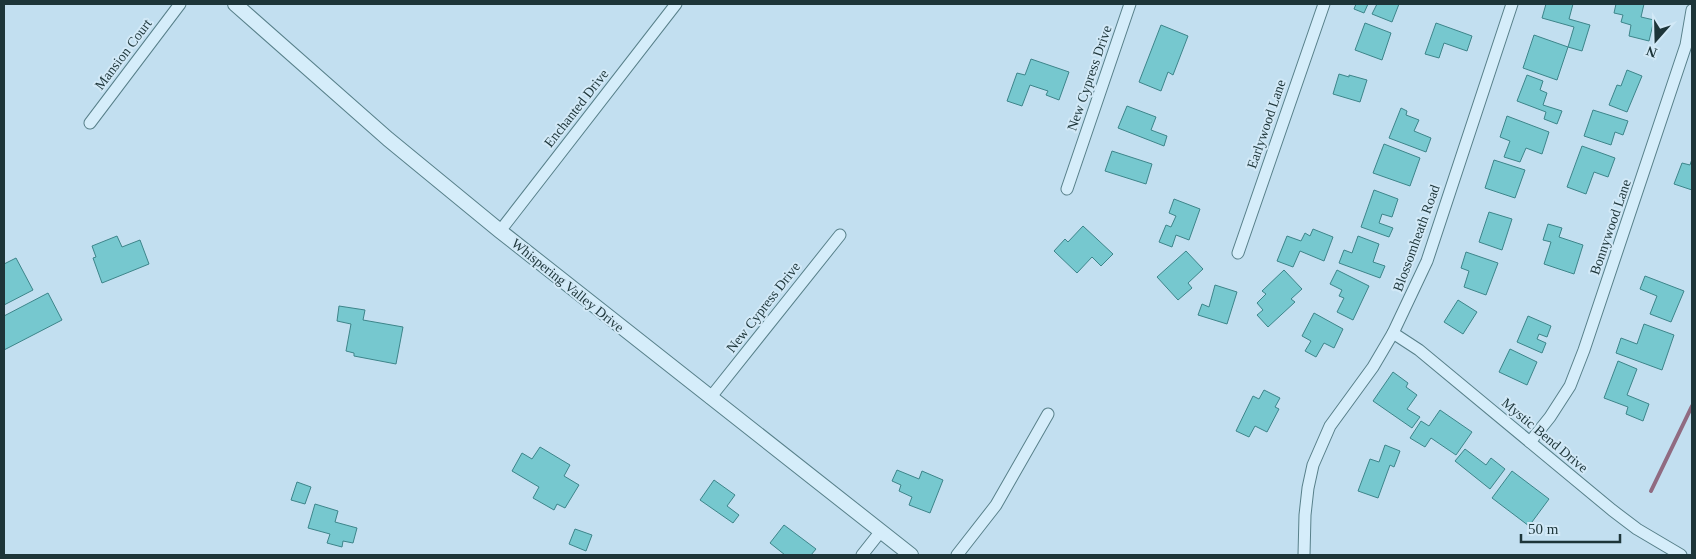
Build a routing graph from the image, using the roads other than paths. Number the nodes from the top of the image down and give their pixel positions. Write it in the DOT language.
graph roads {
  1 [pos="180,4"];
  2 [pos="235,4"];
  3 [pos="676,4"];
  4 [pos="1130,4"];
  5 [pos="1324,4"];
  6 [pos="1512,4"];
  7 [pos="1692,10"];
  8 [pos="90,123"];
  9 [pos="1066,190"];
  10 [pos="500,231"];
  11 [pos="840,234"];
  12 [pos="1238,253"];
  13 [pos="1393,334"];
  14 [pos="710,398"];
  15 [pos="1048,414"];
  16 [pos="1530,442"];
  17 [pos="880,532"];
  18 [pos="862,555"];
  19 [pos="910,555"];
  20 [pos="957,555"];
  21 [pos="1304,555"];
  22 [pos="1682,555"];
  1 -- 8 [label="street, Mansion Court"];
  2 -- 10 [label="street, Whispering Valley Drive"];
  3 -- 10 [label="street, Enchanted Drive"];
  4 -- 9 [label="street, New Cypress Drive"];
  5 -- 12 [label="street, Earlywood Lane"];
  6 -- 13 [label="street, Blossomheath Road"];
  7 -- 16 [label="street, Bonnywood Lane"];
  10 -- 14 [label="street, Whispering Valley Drive"];
  11 -- 14 [label="street, New Cypress Drive"];
  13 -- 16 [label="street, Mystic Bend Drive"];
  13 -- 21 [label="street, Blossomheath Road"];
  14 -- 17 [label="street, Whispering Valley Drive"];
  15 -- 20 [label="street"];
  16 -- 22 [label="street, Mystic Bend Drive"];
  17 -- 18 [label="street"];
  17 -- 19 [label="street, Whispering Valley Drive"];
}
